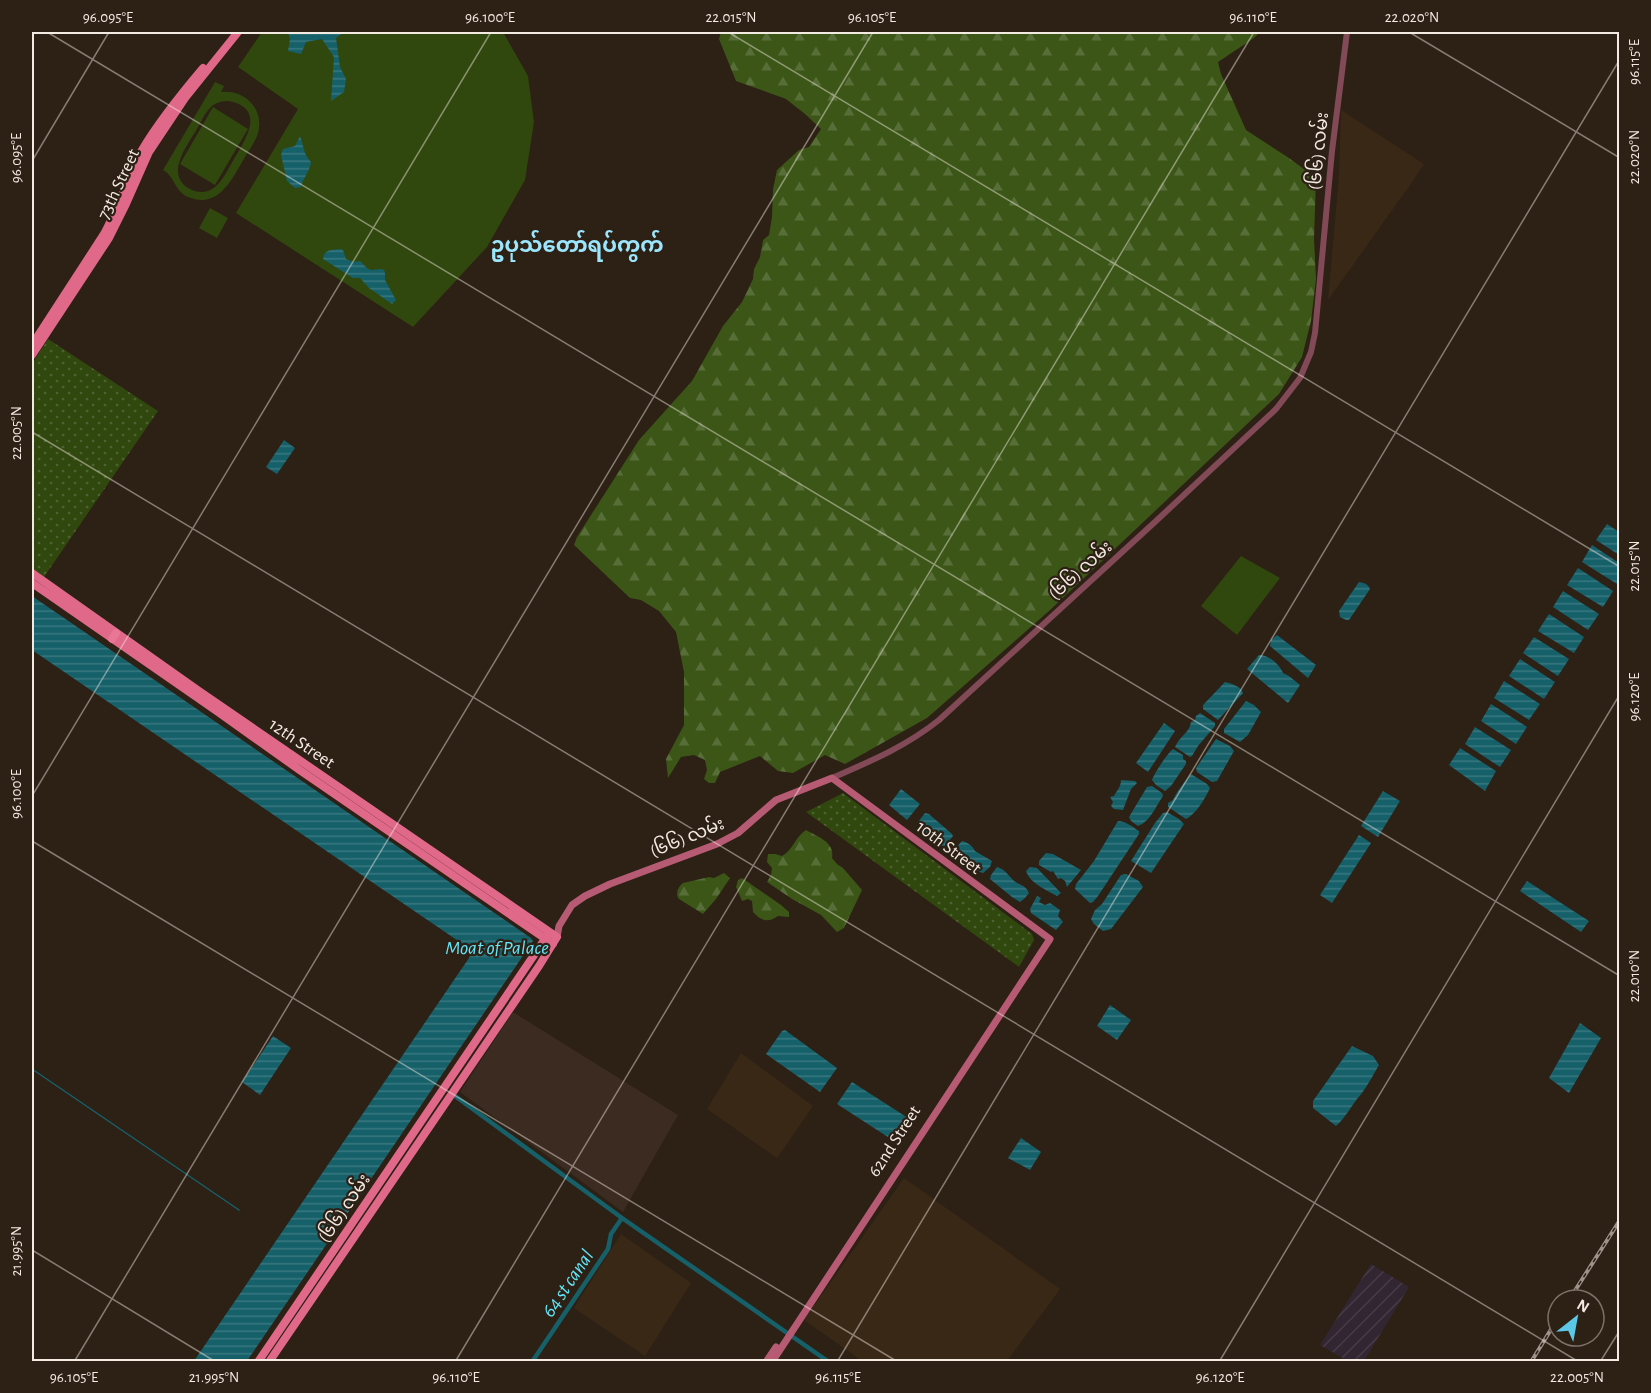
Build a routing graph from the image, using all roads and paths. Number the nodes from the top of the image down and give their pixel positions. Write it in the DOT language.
graph roads {
  1 [pos="231,32"];
  2 [pos="238,32"];
  3 [pos="1347,32"];
  4 [pos="32,345"];
  5 [pos="32,355"];
  6 [pos="32,573"];
  7 [pos="32,583"];
  8 [pos="114,636"];
  9 [pos="832,778"];
  10 [pos="551,938"];
  11 [pos="1048,938"];
  12 [pos="785,1337"];
  13 [pos="258,1362"];
  14 [pos="269,1362"];
  15 [pos="766,1362"];
  16 [pos="772,1362"];
  1 -- 4 [label="main road, 73th Street"];
  2 -- 5 [label="main road, 73th Street"];
  3 -- 9 [label="street, (၆၆) လမ်း"];
  6 -- 8 [label="main road, 12th Street"];
  7 -- 8 [label="main road, 12th Street"];
  8 -- 10 [label="main road, 12th Street"];
  9 -- 10 [label="main road, (၆၆) လမ်း"];
  9 -- 11 [label="main road, 10th Street"];
  10 -- 13 [label="main road, (၆၆) လမ်း"];
  10 -- 14 [label="main road, (၆၆) လမ်း"];
  11 -- 12 [label="main road, 62nd Street"];
  12 -- 15 [label="main road, 62nd Street"];
  12 -- 16 [label="main road, 62nd Street"];
}
